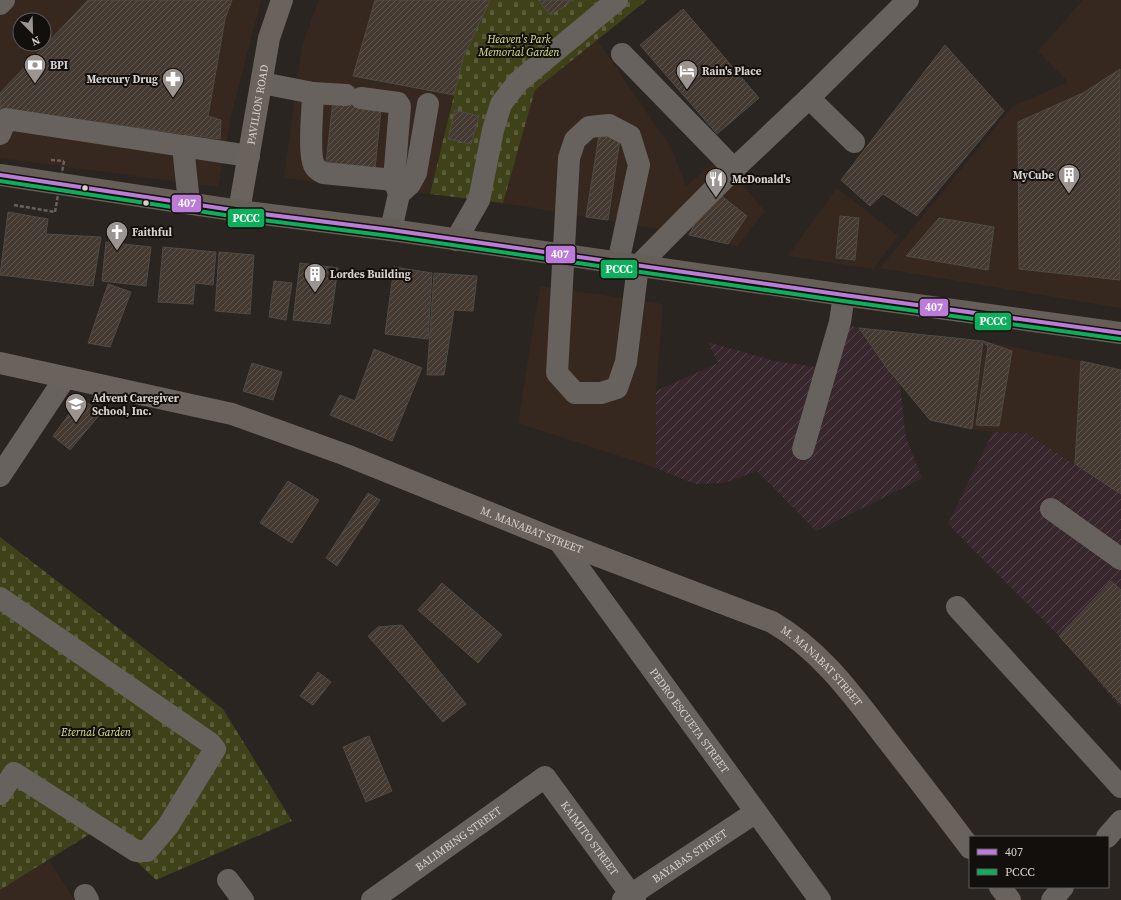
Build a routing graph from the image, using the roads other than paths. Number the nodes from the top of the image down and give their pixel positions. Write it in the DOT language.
graph roads {
  1 [pos="4,0"];
  2 [pos="282,0"];
  3 [pos="617,0"];
  4 [pos="908,0"];
  5 [pos="0,4"];
  6 [pos="622,54"];
  7 [pos="262,83"];
  8 [pos="313,93"];
  9 [pos="809,98"];
  10 [pos="428,104"];
  11 [pos="0,134"];
  12 [pos="854,142"];
  13 [pos="183,146"];
  14 [pos="249,156"];
  15 [pos="734,169"];
  16 [pos="0,175"];
  17 [pos="396,187"];
  18 [pos="190,203"];
  19 [pos="239,211"];
  20 [pos="391,230"];
  21 [pos="456,240"];
  22 [pos="563,254"];
  23 [pos="628,264"];
  24 [pos="844,295"];
  25 [pos="1121,333"];
  26 [pos="0,363"];
  27 [pos="65,378"];
  28 [pos="803,449"];
  29 [pos="0,476"];
  30 [pos="1051,509"];
  31 [pos="559,541"];
  32 [pos="1121,559"];
  33 [pos="0,598"];
  34 [pos="958,607"];
  35 [pos="545,777"];
  36 [pos="1121,787"];
  37 [pos="0,794"];
  38 [pos="756,812"];
  39 [pos="1121,821"];
  40 [pos="1108,836"];
  41 [pos="969,847"];
  42 [pos="228,880"];
  43 [pos="1001,888"];
  44 [pos="1063,888"];
  45 [pos="630,898"];
  46 [pos="243,900"];
  47 [pos="372,900"];
  48 [pos="820,900"];
  49 [pos="1010,900"];
  50 [pos="1052,900"];
  1 -- 5 [label="street"];
  2 -- 7 [label="main road, PAVILION ROAD"];
  3 -- 21 [label="street"];
  4 -- 9 [label="street"];
  6 -- 15 [label="street"];
  7 -- 8 [label="street"];
  7 -- 14 [label="main road, PAVILION ROAD"];
  8 -- 17 [label="street"];
  8 -- 17 [label="street"];
  9 -- 12 [label="street"];
  9 -- 15 [label="street"];
  10 -- 17 [label="street"];
  11 -- 13 [label="street"];
  13 -- 14 [label="street"];
  13 -- 18 [label="street"];
  14 -- 19 [label="main road, PAVILION ROAD"];
  15 -- 23 [label="street"];
  16 -- 18 [label="highway"];
  17 -- 20 [label="street"];
  18 -- 19 [label="highway"];
  19 -- 20 [label="highway"];
  20 -- 21 [label="highway"];
  21 -- 22 [label="highway"];
  22 -- 23 [label="highway"];
  22 -- 23 [label="street"];
  22 -- 23 [label="street"];
  23 -- 24 [label="highway"];
  24 -- 25 [label="highway"];
  24 -- 28 [label="street"];
  26 -- 27 [label="main road, M. MANABAT STREET"];
  27 -- 29 [label="street"];
  27 -- 31 [label="main road, M. MANABAT STREET"];
  30 -- 32 [label="street"];
  31 -- 38 [label="street, PEDRO ESCUETA STREET"];
  31 -- 41 [label="main road, M. MANABAT STREET"];
  33 -- 37 [label="street"];
  34 -- 36 [label="street"];
  35 -- 45 [label="street, KAIMITO STREET"];
  35 -- 47 [label="street, BALIMBING STREET"];
  38 -- 45 [label="street, BAYABAS STREET"];
  38 -- 48 [label="street, PEDRO ESCUETA STREET"];
  39 -- 40 [label="street"];
  42 -- 46 [label="street"];
  43 -- 49 [label="main road"];
  44 -- 50 [label="street"];
}
